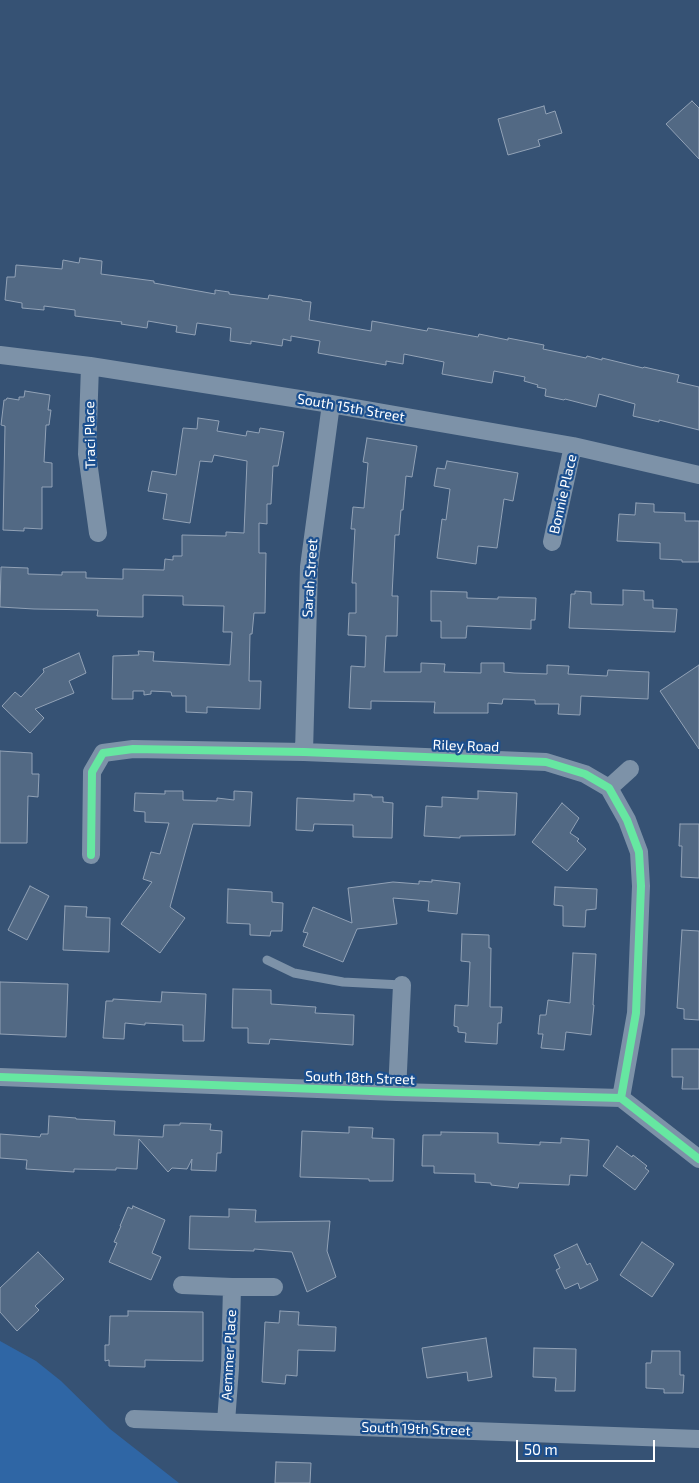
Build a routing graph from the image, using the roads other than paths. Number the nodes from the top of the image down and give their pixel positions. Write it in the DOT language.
graph roads {
  1 [pos="0,355"];
  2 [pos="90,366"];
  3 [pos="331,404"];
  4 [pos="573,446"];
  5 [pos="699,475"];
  6 [pos="98,533"];
  7 [pos="552,542"];
  8 [pos="304,752"];
  9 [pos="630,768"];
  10 [pos="609,788"];
  11 [pos="91,855"];
  12 [pos="267,960"];
  13 [pos="402,985"];
  14 [pos="0,1077"];
  15 [pos="397,1092"];
  16 [pos="621,1098"];
  17 [pos="699,1159"];
  18 [pos="182,1285"];
  19 [pos="232,1287"];
  20 [pos="274,1287"];
  21 [pos="134,1419"];
  22 [pos="226,1422"];
  23 [pos="699,1439"];
  1 -- 2 [label="street, South 15th Street"];
  2 -- 3 [label="street, South 15th Street"];
  2 -- 6 [label="street, Traci Place"];
  3 -- 4 [label="street, South 15th Street"];
  3 -- 8 [label="street, Sarah Street"];
  4 -- 5 [label="street, South 15th Street"];
  4 -- 7 [label="street, Bonnie Place"];
  8 -- 10 [label="street, Riley Road"];
  8 -- 11 [label="street, Riley Road"];
  9 -- 10 [label="street"];
  10 -- 16 [label="street"];
  12 -- 13 [label="lane"];
  13 -- 15 [label="street"];
  14 -- 15 [label="street, South 18th Street"];
  15 -- 16 [label="street, South 18th Street"];
  16 -- 17 [label="street"];
  18 -- 19 [label="street"];
  19 -- 20 [label="street"];
  19 -- 22 [label="street, Aemmer Place"];
  21 -- 22 [label="street, South 19th Street"];
  22 -- 23 [label="street, South 19th Street"];
}
